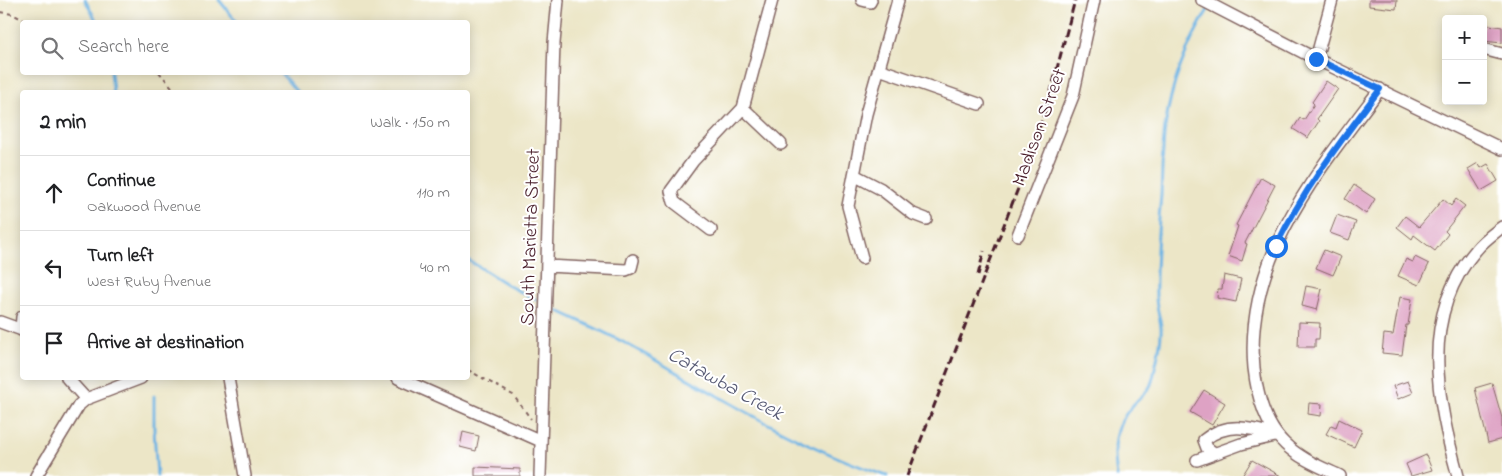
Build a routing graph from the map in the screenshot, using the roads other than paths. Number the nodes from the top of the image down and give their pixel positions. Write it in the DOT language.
graph roads {
  1 [pos="558,0"];
  2 [pos="772,0"];
  3 [pos="862,0"];
  4 [pos="871,0"];
  5 [pos="898,0"];
  6 [pos="1094,0"];
  7 [pos="1202,0"];
  8 [pos="1332,0"];
  9 [pos="1487,50"];
  10 [pos="1502,54"];
  11 [pos="1316,59"];
  12 [pos="879,69"];
  13 [pos="1380,89"];
  14 [pos="979,104"];
  15 [pos="743,108"];
  16 [pos="781,144"];
  17 [pos="1502,150"];
  18 [pos="854,176"];
  19 [pos="926,219"];
  20 [pos="1502,227"];
  21 [pos="711,230"];
  22 [pos="1018,235"];
  23 [pos="862,258"];
  24 [pos="633,260"];
  25 [pos="547,266"];
  26 [pos="0,322"];
  27 [pos="20,329"];
  28 [pos="69,380"];
  29 [pos="137,380"];
  30 [pos="228,380"];
  31 [pos="403,380"];
  32 [pos="86,399"];
  33 [pos="1277,435"];
  34 [pos="541,441"];
  35 [pos="1214,453"];
  36 [pos="1197,460"];
  37 [pos="36,476"];
  38 [pos="245,476"];
  39 [pos="540,476"];
  40 [pos="1340,476"];
  41 [pos="1458,476"];
  1 -- 25 [label="street, South Marietta Street"];
  2 -- 15 [label="street"];
  3 -- 4 [label="street"];
  5 -- 12 [label="street"];
  6 -- 22 [label="street, Madison Street"];
  7 -- 11 [label="street"];
  8 -- 11 [label="street"];
  9 -- 10 [label="street"];
  11 -- 13 [label="street"];
  12 -- 14 [label="street"];
  12 -- 18 [label="street"];
  13 -- 17 [label="street"];
  13 -- 33 [label="street"];
  15 -- 16 [label="street"];
  15 -- 21 [label="street"];
  18 -- 19 [label="street"];
  18 -- 23 [label="street"];
  20 -- 41 [label="street"];
  24 -- 25 [label="street"];
  25 -- 34 [label="street, South Marietta Street"];
  26 -- 27 [label="street"];
  28 -- 32 [label="street"];
  29 -- 32 [label="street"];
  30 -- 38 [label="street"];
  31 -- 34 [label="street"];
  32 -- 37 [label="street"];
  33 -- 35 [label="street"];
  33 -- 35 [label="street"];
  33 -- 40 [label="street"];
  34 -- 39 [label="street, South Marietta Street"];
  35 -- 36 [label="street"];
}
